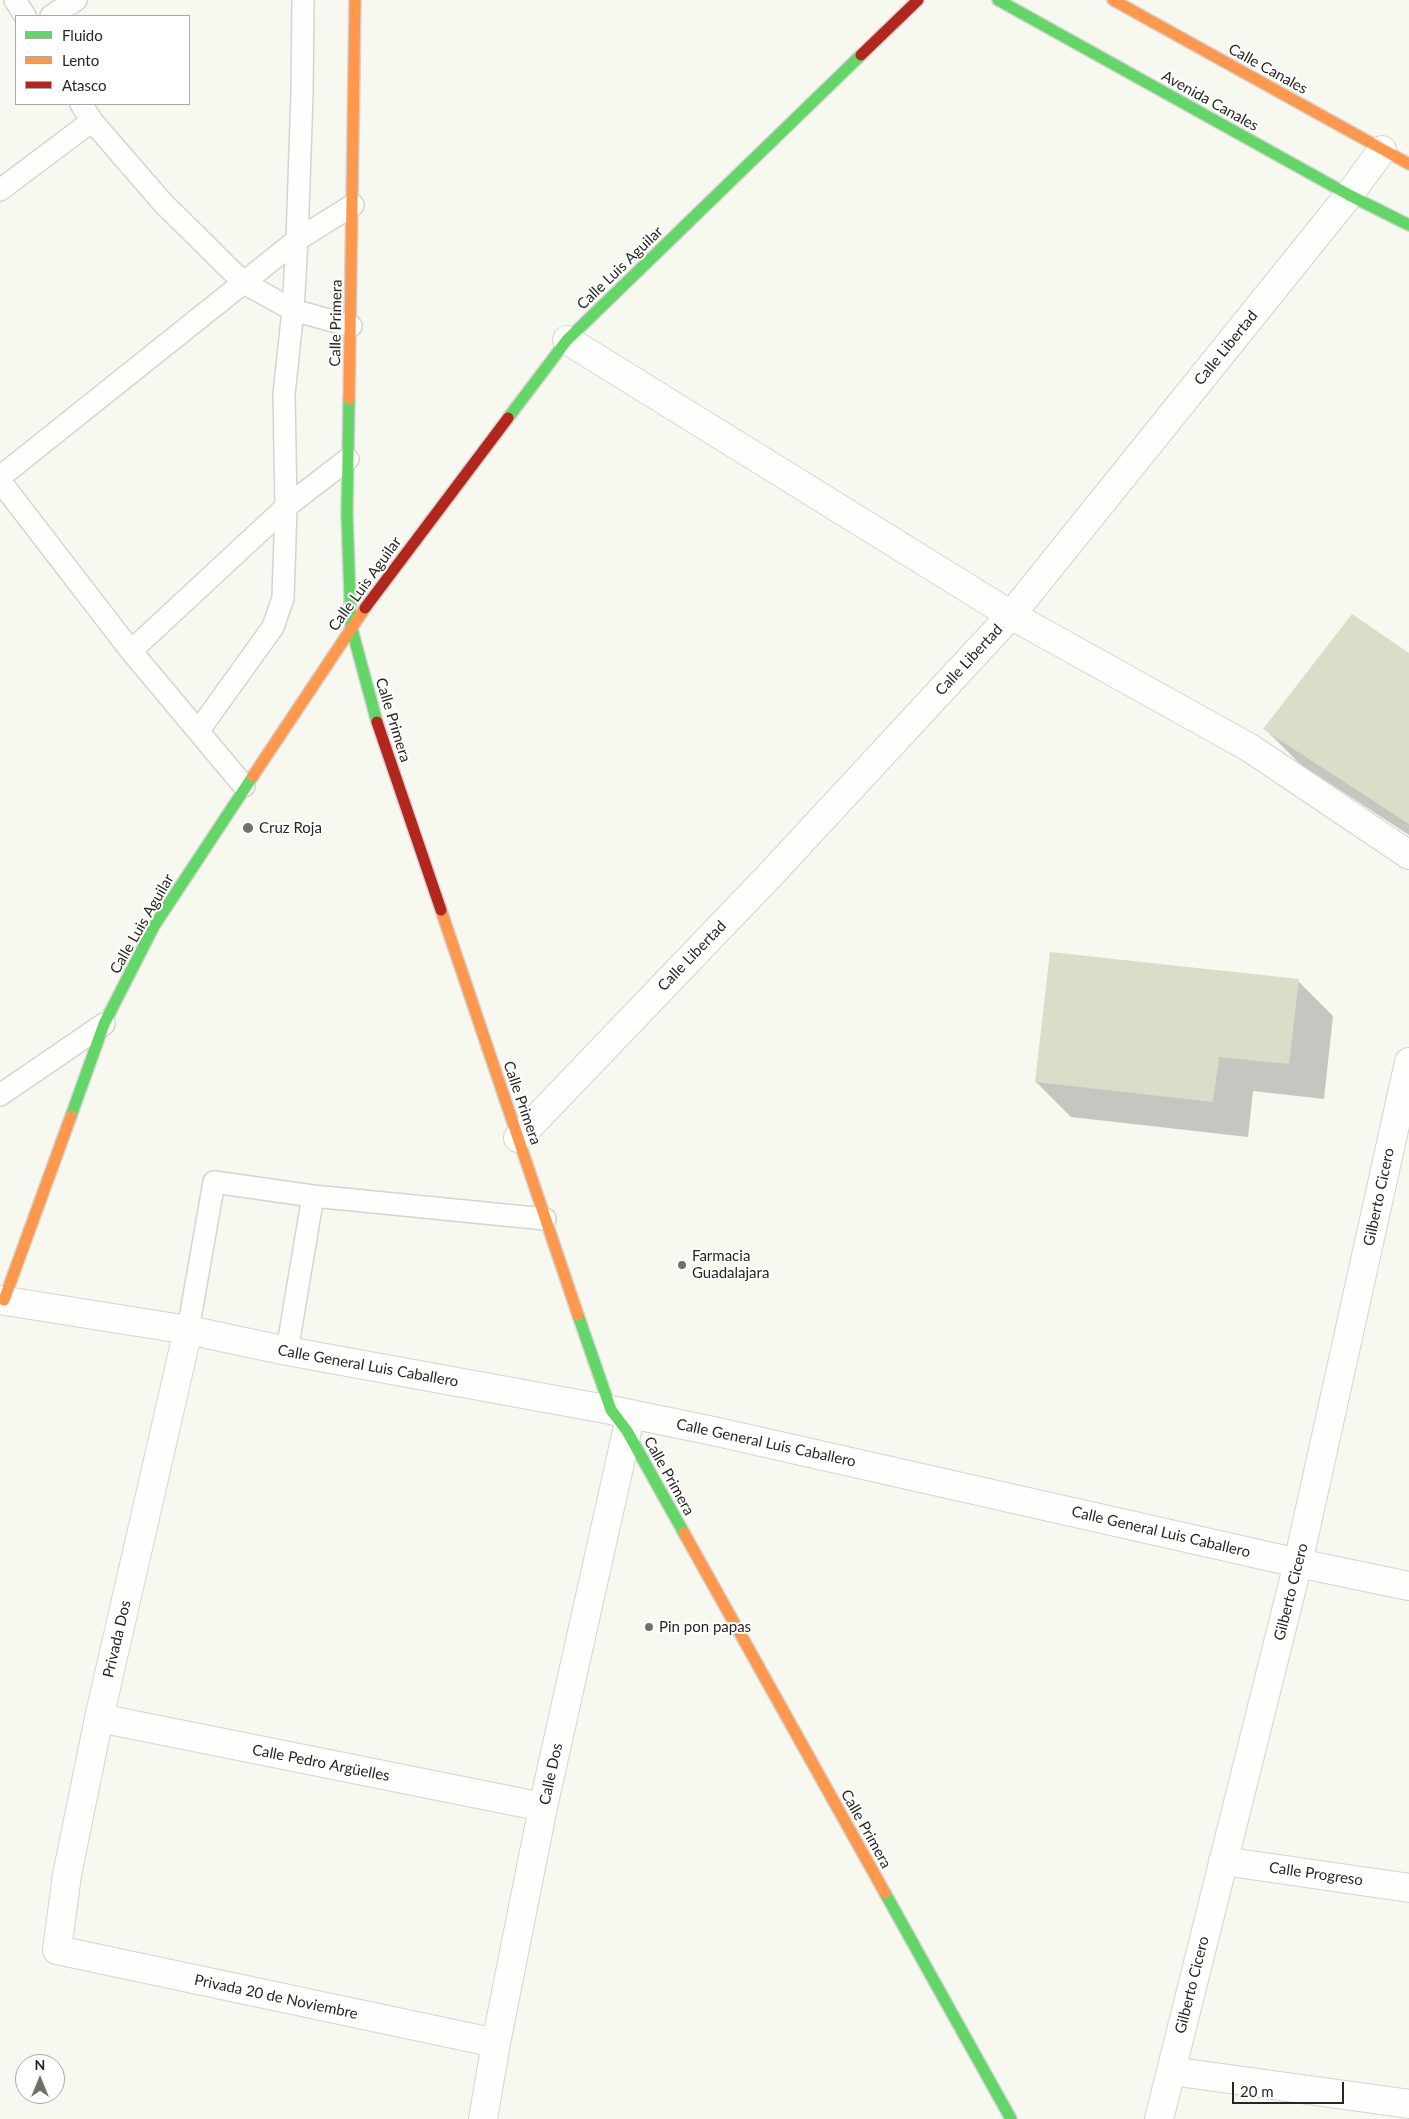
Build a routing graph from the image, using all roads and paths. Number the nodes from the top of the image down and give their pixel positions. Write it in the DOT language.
graph roads {
  1 [pos="15,0"];
  2 [pos="76,0"];
  3 [pos="303,0"];
  4 [pos="355,0"];
  5 [pos="918,0"];
  6 [pos="998,0"];
  7 [pos="1113,0"];
  8 [pos="24,15"];
  9 [pos="53,15"];
  10 [pos="86,112"];
  11 [pos="1382,150"];
  12 [pos="1409,164"];
  13 [pos="0,190"];
  14 [pos="1349,195"];
  15 [pos="353,205"];
  16 [pos="1409,225"];
  17 [pos="297,240"];
  18 [pos="244,283"];
  19 [pos="294,310"];
  20 [pos="351,326"];
  21 [pos="567,340"];
  22 [pos="348,459"];
  23 [pos="0,477"];
  24 [pos="0,481"];
  25 [pos="286,508"];
  26 [pos="1011,615"];
  27 [pos="351,626"];
  28 [pos="131,651"];
  29 [pos="198,730"];
  30 [pos="244,786"];
  31 [pos="1409,855"];
  32 [pos="104,1024"];
  33 [pos="1409,1062"];
  34 [pos="0,1094"];
  35 [pos="518,1138"];
  36 [pos="313,1196"];
  37 [pos="545,1219"];
  38 [pos="2,1300"];
  39 [pos="188,1330"];
  40 [pos="287,1351"];
  41 [pos="619,1421"];
  42 [pos="1298,1563"];
  43 [pos="1409,1586"];
  44 [pos="99,1718"];
  45 [pos="543,1807"];
  46 [pos="1223,1861"];
  47 [pos="1409,1888"];
  48 [pos="57,1950"];
  49 [pos="496,2043"];
  50 [pos="1171,2071"];
  51 [pos="1409,2104"];
  52 [pos="482,2119"];
  53 [pos="1011,2119"];
  54 [pos="1160,2119"];
  1 -- 8 [label="lane"];
  2 -- 9 [label="lane"];
  3 -- 17 [label="lane"];
  4 -- 15 [label="street, Calle Primera"];
  5 -- 21 [label="street, Calle Luis Aguilar"];
  6 -- 14 [label="street, Avenida Canales"];
  7 -- 11 [label="street, Calle Canales"];
  10 -- 13 [label="lane"];
  10 -- 18 [label="lane"];
  11 -- 12 [label="street, Calle Canales"];
  11 -- 14 [label="street, Calle Libertad"];
  14 -- 16 [label="street, Avenida Canales"];
  14 -- 26 [label="street, Calle Libertad"];
  15 -- 17 [label="lane"];
  15 -- 20 [label="street, Calle Primera"];
  17 -- 18 [label="lane"];
  17 -- 19 [label="lane"];
  18 -- 19 [label="lane"];
  18 -- 23 [label="lane"];
  19 -- 20 [label="lane"];
  19 -- 25 [label="lane"];
  20 -- 22 [label="street, Calle Primera"];
  21 -- 26 [label="street"];
  21 -- 27 [label="street, Calle Luis Aguilar"];
  22 -- 25 [label="lane"];
  22 -- 27 [label="street, Calle Primera"];
  24 -- 28 [label="lane"];
  25 -- 28 [label="lane"];
  25 -- 29 [label="lane"];
  26 -- 31 [label="street"];
  26 -- 35 [label="street, Calle Libertad"];
  27 -- 30 [label="street, Calle Luis Aguilar"];
  27 -- 35 [label="street, Calle Primera"];
  28 -- 29 [label="lane"];
  29 -- 30 [label="lane"];
  30 -- 32 [label="street, Calle Luis Aguilar"];
  32 -- 34 [label="lane"];
  32 -- 38 [label="street, Calle Luis Aguilar"];
  33 -- 42 [label="street, Gilberto Cicero"];
  35 -- 37 [label="street, Calle Primera"];
  36 -- 37 [label="lane"];
  36 -- 39 [label="lane"];
  36 -- 40 [label="lane"];
  37 -- 41 [label="street, Calle Primera"];
  38 -- 39 [label="street, Calle General Luis Caballero"];
  39 -- 40 [label="street, Calle General Luis Caballero"];
  39 -- 44 [label="street, Privada Dos"];
  40 -- 41 [label="street, Calle General Luis Caballero"];
  41 -- 42 [label="street, Calle General Luis Caballero"];
  41 -- 45 [label="street, Calle Dos"];
  41 -- 53 [label="street, Calle Primera"];
  42 -- 43 [label="street, Calle General Luis Caballero"];
  42 -- 46 [label="street, Gilberto Cicero"];
  44 -- 45 [label="street, Calle Pedro Argüelles"];
  44 -- 48 [label="street, Privada Dos"];
  45 -- 49 [label="street, Calle Dos"];
  46 -- 47 [label="street, Calle Progreso"];
  46 -- 50 [label="street, Gilberto Cicero"];
  48 -- 49 [label="street, Privada 20 de Noviembre"];
  49 -- 52 [label="street, Calle Dos"];
  50 -- 51 [label="street"];
  50 -- 54 [label="street, Gilberto Cicero"];
}
